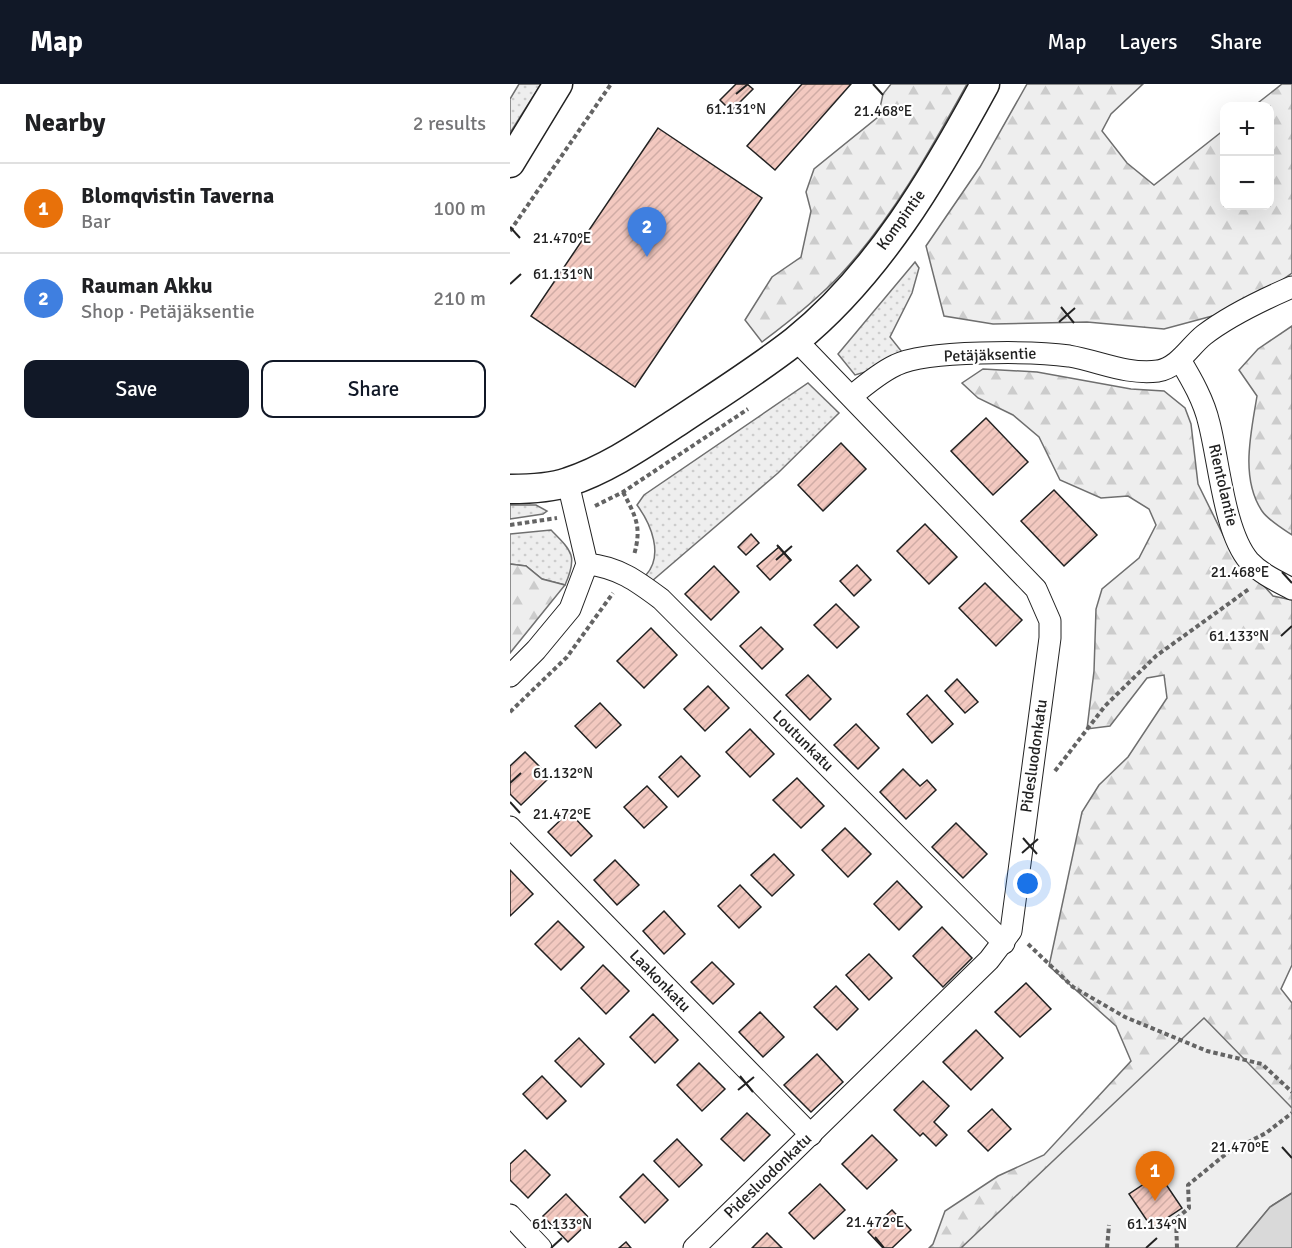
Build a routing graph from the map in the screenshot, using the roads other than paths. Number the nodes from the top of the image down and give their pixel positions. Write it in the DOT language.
graph roads {
  1 [pos="558,84"];
  2 [pos="985,84"];
  3 [pos="510,163"];
  4 [pos="1292,287"];
  5 [pos="795,340"];
  6 [pos="1180,360"];
  7 [pos="852,396"];
  8 [pos="568,483"];
  9 [pos="510,489"];
  10 [pos="586,564"];
  11 [pos="1292,589"];
  12 [pos="510,676"];
  13 [pos="510,827"];
  14 [pos="1011,947"];
  15 [pos="811,1135"];
  16 [pos="510,1215"];
  17 [pos="541,1248"];
  18 [pos="694,1248"];
  1 -- 3 [label="street"];
  2 -- 5 [label="street, Kompintie"];
  4 -- 6 [label="street, Petäjäksentie"];
  5 -- 7 [label="street, Pidesluodonkatu"];
  5 -- 8 [label="street"];
  6 -- 7 [label="street, Petäjäksentie"];
  6 -- 11 [label="street, Rientolantie"];
  7 -- 14 [label="street, Pidesluodonkatu"];
  8 -- 9 [label="street"];
  8 -- 10 [label="street"];
  10 -- 12 [label="street"];
  10 -- 14 [label="street, Loutunkatu"];
  13 -- 15 [label="street, Laakonkatu"];
  14 -- 15 [label="street, Pidesluodonkatu"];
  15 -- 18 [label="street, Pidesluodonkatu"];
  16 -- 17 [label="street"];
}
